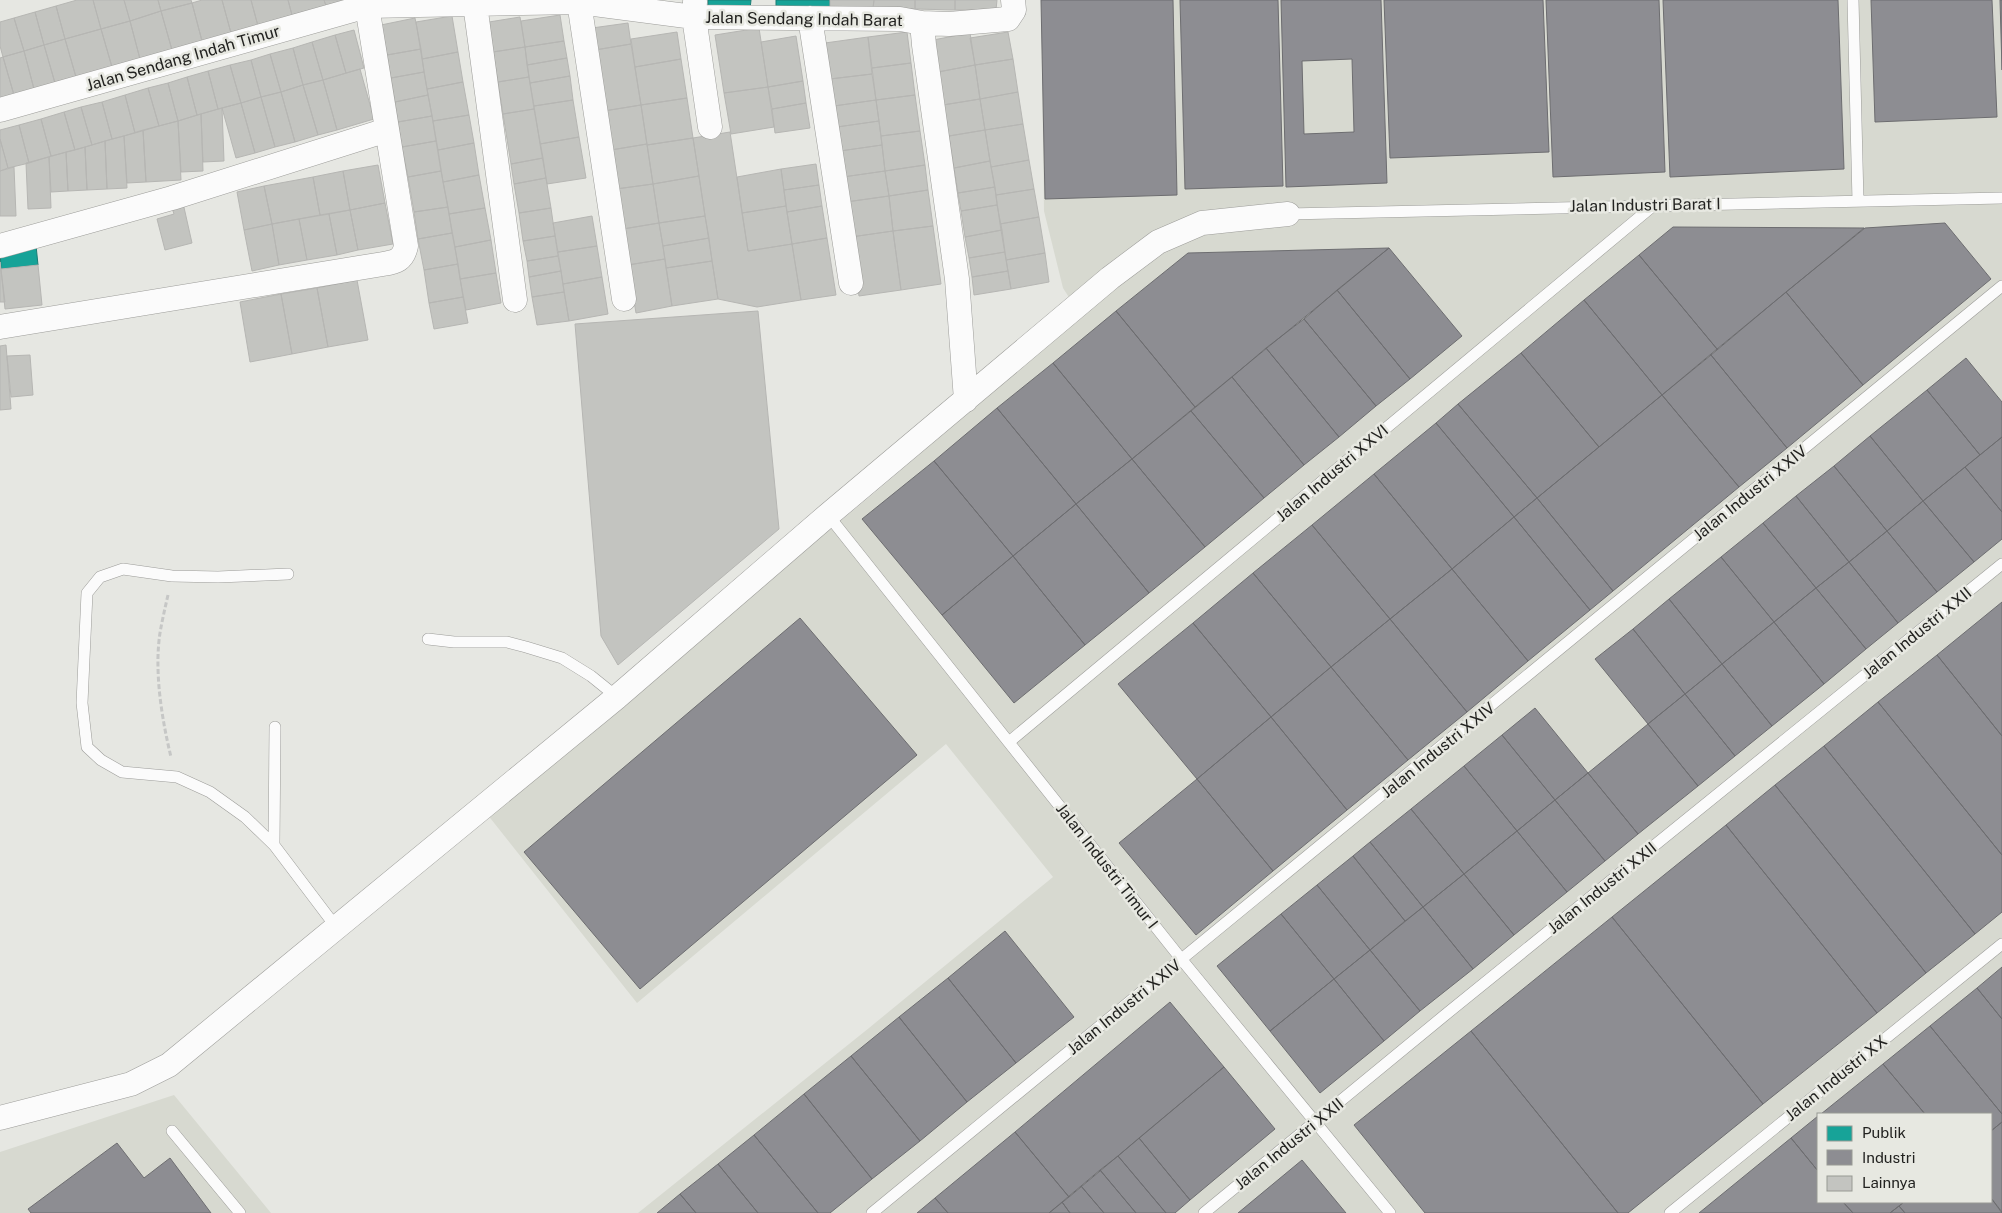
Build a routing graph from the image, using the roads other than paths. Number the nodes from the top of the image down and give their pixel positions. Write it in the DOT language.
graph roads {
  1 [pos="1014,0"];
  2 [pos="1853,0"];
  3 [pos="579,2"];
  4 [pos="366,3"];
  5 [pos="475,4"];
  6 [pos="694,8"];
  7 [pos="810,18"];
  8 [pos="922,23"];
  9 [pos="0,110"];
  10 [pos="710,127"];
  11 [pos="387,130"];
  12 [pos="2002,198"];
  13 [pos="1858,201"];
  14 [pos="1654,205"];
  15 [pos="1288,214"];
  16 [pos="0,246"];
  17 [pos="851,283"];
  18 [pos="2002,286"];
  19 [pos="624,299"];
  20 [pos="516,300"];
  21 [pos="0,327"];
  22 [pos="966,400"];
  23 [pos="828,515"];
  24 [pos="2002,564"];
  25 [pos="288,574"];
  26 [pos="428,639"];
  27 [pos="618,697"];
  28 [pos="275,727"];
  29 [pos="1009,742"];
  30 [pos="274,845"];
  31 [pos="336,927"];
  32 [pos="2002,944"];
  33 [pos="1182,960"];
  34 [pos="0,1118"];
  35 [pos="1316,1122"];
  36 [pos="172,1131"];
  37 [pos="240,1213"];
  38 [pos="872,1213"];
  39 [pos="1204,1213"];
  40 [pos="1390,1213"];
  41 [pos="1670,1213"];
  1 -- 8 [label="street"];
  2 -- 13 [label="lane"];
  3 -- 5 [label="street, Jalan Sendang Indah Barat"];
  3 -- 6 [label="street, Jalan Sendang Indah Barat"];
  3 -- 19 [label="street"];
  4 -- 5 [label="street, Jalan Sendang Indah Barat"];
  4 -- 9 [label="street, Jalan Sendang Indah Timur"];
  4 -- 11 [label="street"];
  5 -- 20 [label="street"];
  6 -- 7 [label="street, Jalan Sendang Indah Barat"];
  6 -- 10 [label="street"];
  7 -- 8 [label="street, Jalan Sendang Indah Barat"];
  7 -- 17 [label="street"];
  8 -- 22 [label="street, Jalan Sendang Indah Barat"];
  11 -- 16 [label="street"];
  11 -- 21 [label="street"];
  12 -- 13 [label="lane, Jalan Industri Barat I"];
  13 -- 14 [label="lane, Jalan Industri Barat I"];
  14 -- 15 [label="lane, Jalan Industri Barat I"];
  14 -- 29 [label="lane, Jalan Industri XXVI"];
  15 -- 22 [label="street"];
  18 -- 33 [label="lane, Jalan Industri XXIV"];
  22 -- 23 [label="street"];
  23 -- 27 [label="street"];
  23 -- 29 [label="lane, Jalan Industri Timur I"];
  24 -- 35 [label="lane, Jalan Industri XXII"];
  25 -- 30 [label="lane"];
  26 -- 27 [label="lane"];
  27 -- 31 [label="street"];
  28 -- 30 [label="lane"];
  29 -- 33 [label="lane, Jalan Industri Timur I"];
  30 -- 31 [label="lane"];
  31 -- 34 [label="street"];
  32 -- 41 [label="lane, Jalan Industri XX"];
  33 -- 35 [label="lane, Jalan Industri Timur I"];
  33 -- 38 [label="lane, Jalan Industri XXIV"];
  35 -- 39 [label="lane, Jalan Industri XXII"];
  35 -- 40 [label="lane, Jalan Industri Timur I"];
  36 -- 37 [label="lane"];
}
